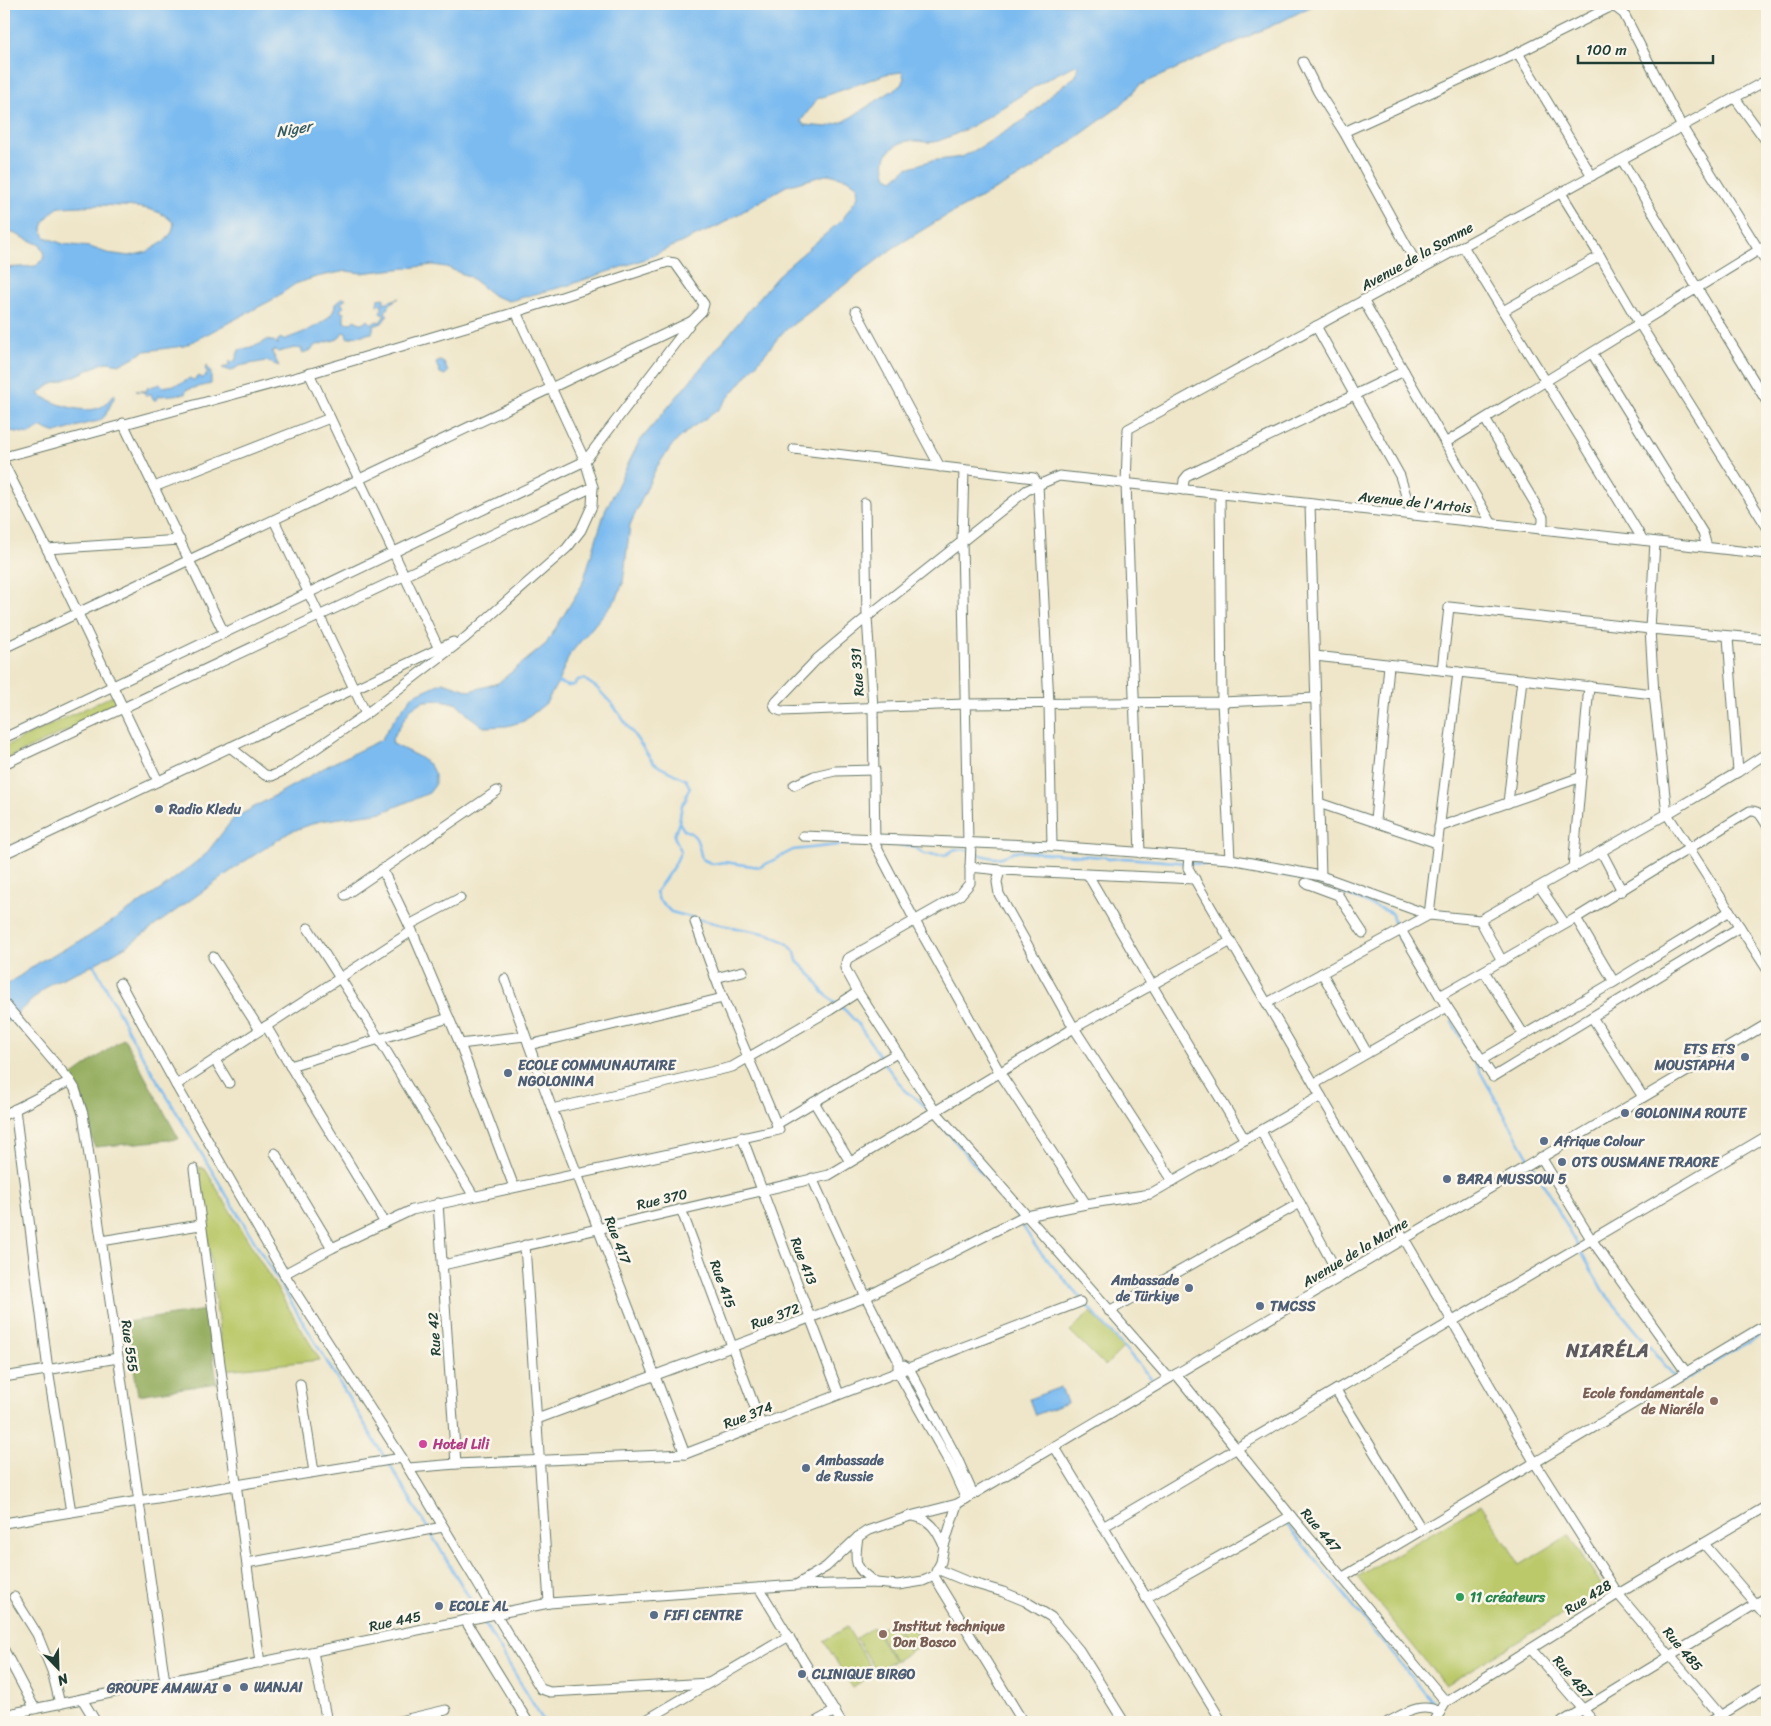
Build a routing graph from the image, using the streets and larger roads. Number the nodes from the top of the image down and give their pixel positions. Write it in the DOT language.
graph roads {
  1 [pos="1518,53"];
  2 [pos="1303,62"];
  3 [pos="1767,80"];
  4 [pos="1735,98"];
  5 [pos="1682,127"];
  6 [pos="1344,132"];
  7 [pos="1767,142"];
  8 [pos="1622,160"];
  9 [pos="1592,176"];
  10 [pos="1561,193"];
  11 [pos="1463,246"];
  12 [pos="1763,248"];
  13 [pos="1600,256"];
  14 [pos="1767,263"];
  15 [pos="1420,270"];
  16 [pos="1697,288"];
  17 [pos="1363,300"];
  18 [pos="856,311"];
  19 [pos="1503,311"];
  20 [pos="516,312"];
  21 [pos="692,321"];
  22 [pos="1640,324"];
  23 [pos="1316,326"];
  24 [pos="1592,353"];
  25 [pos="1404,371"];
  26 [pos="309,374"];
  27 [pos="1546,381"];
  28 [pos="550,388"];
  29 [pos="1356,394"];
  30 [pos="1767,402"];
  31 [pos="330,418"];
  32 [pos="1485,418"];
  33 [pos="124,423"];
  34 [pos="1445,443"];
  35 [pos="794,449"];
  36 [pos="4,456"];
  37 [pos="584,461"];
  38 [pos="4,464"];
  39 [pos="940,466"];
  40 [pos="964,470"];
  41 [pos="360,480"];
  42 [pos="1126,484"];
  43 [pos="1038,485"];
  44 [pos="154,487"];
  45 [pos="593,487"];
  46 [pos="1183,490"];
  47 [pos="1220,494"];
  48 [pos="866,503"];
  49 [pos="1310,504"];
  50 [pos="1412,515"];
  51 [pos="274,520"];
  52 [pos="1492,524"];
  53 [pos="1767,528"];
  54 [pos="1540,529"];
  55 [pos="180,540"];
  56 [pos="1643,540"];
  57 [pos="962,541"];
  58 [pos="1655,542"];
  59 [pos="1707,548"];
  60 [pos="47,549"];
  61 [pos="393,552"];
  62 [pos="1767,554"];
  63 [pos="189,560"];
  64 [pos="405,576"];
  65 [pos="308,593"];
  66 [pos="78,614"];
  67 [pos="319,616"];
  68 [pos="867,617"];
  69 [pos="1650,629"];
  70 [pos="224,633"];
  71 [pos="469,634"];
  72 [pos="1728,637"];
  73 [pos="1767,639"];
  74 [pos="4,648"];
  75 [pos="439,649"];
  76 [pos="1314,656"];
  77 [pos="1389,665"];
  78 [pos="1442,670"];
  79 [pos="1458,672"];
  80 [pos="1522,679"];
  81 [pos="112,686"];
  82 [pos="1589,686"];
  83 [pos="354,690"];
  84 [pos="1654,694"];
  85 [pos="1316,698"];
  86 [pos="1222,702"];
  87 [pos="1049,703"];
  88 [pos="1134,703"];
  89 [pos="965,704"];
  90 [pos="123,708"];
  91 [pos="873,708"];
  92 [pos="366,714"];
  93 [pos="4,738"];
  94 [pos="230,748"];
  95 [pos="1767,753"];
  96 [pos="4,764"];
  97 [pos="875,770"];
  98 [pos="1738,772"];
  99 [pos="1581,777"];
  100 [pos="158,781"];
  101 [pos="794,784"];
  102 [pos="496,791"];
  103 [pos="1319,802"];
  104 [pos="1508,803"];
  105 [pos="1667,814"];
  106 [pos="1375,821"];
  107 [pos="1767,825"];
  108 [pos="1439,827"];
  109 [pos="803,836"];
  110 [pos="874,841"];
  111 [pos="970,843"];
  112 [pos="1437,843"];
  113 [pos="1052,846"];
  114 [pos="1690,849"];
  115 [pos="1601,851"];
  116 [pos="1140,852"];
  117 [pos="4,854"];
  118 [pos="1230,859"];
  119 [pos="1188,861"];
  120 [pos="970,867"];
  121 [pos="1573,868"];
  122 [pos="382,870"];
  123 [pos="1000,870"];
  124 [pos="1088,875"];
  125 [pos="1321,876"];
  126 [pos="1195,879"];
  127 [pos="1306,883"];
  128 [pos="1540,887"];
  129 [pos="1341,889"];
  130 [pos="1622,891"];
  131 [pos="345,895"];
  132 [pos="460,898"];
  133 [pos="1730,910"];
  134 [pos="1429,915"];
  135 [pos="1576,918"];
  136 [pos="1480,920"];
  137 [pos="915,921"];
  138 [pos="695,922"];
  139 [pos="1566,924"];
  140 [pos="1740,927"];
  141 [pos="308,928"];
  142 [pos="410,928"];
  143 [pos="1401,930"];
  144 [pos="1364,933"];
  145 [pos="1231,941"];
  146 [pos="213,957"];
  147 [pos="1502,960"];
  148 [pos="1767,969"];
  149 [pos="743,971"];
  150 [pos="1484,971"];
  151 [pos="1322,973"];
  152 [pos="340,978"];
  153 [pos="715,978"];
  154 [pos="505,979"];
  155 [pos="1614,982"];
  156 [pos="120,983"];
  157 [pos="1152,986"];
  158 [pos="858,992"];
  159 [pos="1440,996"];
  160 [pos="723,998"];
  161 [pos="4,1003"];
  162 [pos="1267,1003"];
  163 [pos="1447,1007"];
  164 [pos="1592,1017"];
  165 [pos="449,1018"];
  166 [pos="1767,1024"];
  167 [pos="263,1028"];
  168 [pos="1074,1028"];
  169 [pos="525,1036"];
  170 [pos="1524,1036"];
  171 [pos="379,1039"];
  172 [pos="460,1044"];
  173 [pos="529,1045"];
  174 [pos="898,1053"];
  175 [pos="1367,1053"];
  176 [pos="748,1058"];
  177 [pos="1483,1059"];
  178 [pos="214,1060"];
  179 [pos="290,1066"];
  180 [pos="1000,1073"];
  181 [pos="70,1081"];
  182 [pos="229,1083"];
  183 [pos="1314,1084"];
  184 [pos="176,1086"];
  185 [pos="1321,1096"];
  186 [pos="1643,1097"];
  187 [pos="814,1102"];
  188 [pos="552,1108"];
  189 [pos="15,1109"];
  190 [pos="935,1111"];
  191 [pos="4,1115"];
  192 [pos="777,1124"];
  193 [pos="1261,1131"];
  194 [pos="1767,1136"];
  195 [pos="742,1138"];
  196 [pos="1246,1140"];
  197 [pos="275,1153"];
  198 [pos="1541,1157"];
  199 [pos="850,1162"];
  200 [pos="194,1169"];
  201 [pos="577,1173"];
  202 [pos="812,1178"];
  203 [pos="1173,1181"];
  204 [pos="514,1187"];
  205 [pos="762,1190"];
  206 [pos="472,1195"];
  207 [pos="438,1203"];
  208 [pos="1300,1203"];
  209 [pos="1086,1204"];
  210 [pos="681,1209"];
  211 [pos="1021,1218"];
  212 [pos="385,1223"];
  213 [pos="200,1225"];
  214 [pos="599,1228"];
  215 [pos="1404,1239"];
  216 [pos="1591,1240"];
  217 [pos="101,1241"];
  218 [pos="525,1245"];
  219 [pos="332,1248"];
  220 [pos="443,1264"];
  221 [pos="284,1274"];
  222 [pos="1340,1277"];
  223 [pos="866,1296"];
  224 [pos="1080,1302"];
  225 [pos="1109,1311"];
  226 [pos="810,1317"];
  227 [pos="1452,1321"];
  228 [pos="1767,1324"];
  229 [pos="732,1346"];
  230 [pos="118,1358"];
  231 [pos="898,1360"];
  232 [pos="909,1368"];
  233 [pos="48,1370"];
  234 [pos="898,1372"];
  235 [pos="1686,1372"];
  236 [pos="655,1375"];
  237 [pos="1173,1376"];
  238 [pos="4,1377"];
  239 [pos="300,1384"];
  240 [pos="1336,1390"];
  241 [pos="840,1394"];
  242 [pos="536,1419"];
  243 [pos="761,1424"];
  244 [pos="1054,1446"];
  245 [pos="1237,1448"];
  246 [pos="686,1454"];
  247 [pos="402,1458"];
  248 [pos="539,1460"];
  249 [pos="1535,1463"];
  250 [pos="456,1464"];
  251 [pos="409,1468"];
  252 [pos="314,1472"];
  253 [pos="236,1485"];
  254 [pos="969,1496"];
  255 [pos="138,1501"];
  256 [pos="957,1504"];
  257 [pos="1767,1506"];
  258 [pos="70,1512"];
  259 [pos="910,1516"];
  260 [pos="1291,1516"];
  261 [pos="4,1524"];
  262 [pos="444,1527"];
  263 [pos="1103,1527"];
  264 [pos="1422,1530"];
  265 [pos="858,1537"];
  266 [pos="1704,1544"];
  267 [pos="944,1546"];
  268 [pos="246,1564"];
  269 [pos="936,1573"];
  270 [pos="1343,1577"];
  271 [pos="876,1584"];
  272 [pos="796,1585"];
  273 [pos="759,1588"];
  274 [pos="1618,1594"];
  275 [pos="14,1597"];
  276 [pos="1767,1597"];
  277 [pos="1146,1598"];
  278 [pos="549,1603"];
  279 [pos="1756,1604"];
  280 [pos="491,1614"];
  281 [pos="1767,1617"];
  282 [pos="468,1619"];
  283 [pos="789,1636"];
  284 [pos="1531,1649"];
  285 [pos="4,1650"];
  286 [pos="313,1652"];
  287 [pos="1670,1656"];
  288 [pos="260,1663"];
  289 [pos="166,1682"];
  290 [pos="709,1683"];
  291 [pos="1767,1687"];
  292 [pos="82,1699"];
  293 [pos="1446,1702"];
  294 [pos="60,1704"];
  295 [pos="35,1709"];
  296 [pos="446,1710"];
  297 [pos="1583,1710"];
  298 [pos="835,1711"];
  299 [pos="19,1712"];
  300 [pos="1440,1712"];
  301 [pos="4,1715"];
  302 [pos="1724,1719"];
  303 [pos="25,1722"];
  304 [pos="96,1722"];
  305 [pos="327,1722"];
  306 [pos="395,1722"];
  307 [pos="528,1722"];
  308 [pos="643,1722"];
  309 [pos="815,1722"];
  310 [pos="842,1722"];
  311 [pos="1023,1722"];
  312 [pos="1124,1722"];
  313 [pos="1222,1722"];
  314 [pos="1388,1722"];
  315 [pos="1434,1722"];
  316 [pos="1562,1722"];
  317 [pos="1594,1722"];
  318 [pos="1710,1722"];
  1 -- 5 [label="street"];
  1 -- 6 [label="street"];
  1 -- 9 [label="street"];
  2 -- 6 [label="street"];
  3 -- 4 [label="street, Avenue de la Somme"];
  4 -- 5 [label="street, Avenue de la Somme"];
  4 -- 7 [label="street"];
  5 -- 8 [label="street, Avenue de la Somme"];
  5 -- 12 [label="street"];
  6 -- 15 [label="street"];
  8 -- 9 [label="street, Avenue de la Somme"];
  8 -- 16 [label="street"];
  9 -- 10 [label="street, Avenue de la Somme"];
  10 -- 11 [label="street, Avenue de la Somme"];
  10 -- 13 [label="street"];
  11 -- 15 [label="street, Avenue de la Somme"];
  11 -- 19 [label="street"];
  12 -- 14 [label="street"];
  12 -- 16 [label="street"];
  13 -- 19 [label="street"];
  13 -- 22 [label="street"];
  15 -- 17 [label="street, Avenue de la Somme"];
  16 -- 22 [label="street"];
  16 -- 30 [label="street"];
  17 -- 23 [label="street, Avenue de la Somme"];
  17 -- 25 [label="street"];
  18 -- 39 [label="street"];
  19 -- 27 [label="street"];
  20 -- 21 [label="street"];
  20 -- 26 [label="street"];
  20 -- 28 [label="street"];
  21 -- 28 [label="street"];
  21 -- 37 [label="street"];
  22 -- 24 [label="street"];
  22 -- 53 [label="street"];
  23 -- 29 [label="street"];
  23 -- 42 [label="street, Avenue de la Somme"];
  24 -- 27 [label="street"];
  24 -- 59 [label="street"];
  25 -- 29 [label="street"];
  25 -- 34 [label="street"];
  26 -- 31 [label="street"];
  26 -- 33 [label="street"];
  27 -- 32 [label="street"];
  27 -- 56 [label="street"];
  28 -- 37 [label="street"];
  28 -- 41 [label="street"];
  29 -- 46 [label="street"];
  29 -- 50 [label="street"];
  31 -- 41 [label="street"];
  31 -- 44 [label="street"];
  32 -- 34 [label="street"];
  32 -- 54 [label="street"];
  33 -- 36 [label="street"];
  33 -- 44 [label="street"];
  34 -- 52 [label="street"];
  35 -- 39 [label="street"];
  37 -- 45 [label="street"];
  37 -- 61 [label="street"];
  38 -- 60 [label="street"];
  39 -- 40 [label="street"];
  40 -- 43 [label="street"];
  40 -- 57 [label="street, Rue 447"];
  41 -- 51 [label="street"];
  41 -- 61 [label="street"];
  42 -- 43 [label="street, Avenue de l'Artois"];
  42 -- 46 [label="street, Avenue de l'Artois"];
  42 -- 88 [label="street"];
  43 -- 57 [label="street"];
  43 -- 87 [label="street"];
  44 -- 55 [label="street"];
  45 -- 64 [label="street"];
  45 -- 71 [label="street"];
  46 -- 47 [label="street, Avenue de l'Artois"];
  47 -- 49 [label="street, Avenue de l'Artois"];
  47 -- 86 [label="street"];
  48 -- 68 [label="street, Rue 331"];
  49 -- 50 [label="street, Avenue de l'Artois"];
  49 -- 76 [label="street"];
  50 -- 52 [label="street, Avenue de l'Artois"];
  51 -- 63 [label="street"];
  51 -- 65 [label="street"];
  52 -- 54 [label="street, Avenue de l'Artois"];
  54 -- 56 [label="street, Avenue de l'Artois"];
  55 -- 60 [label="street"];
  55 -- 63 [label="street"];
  56 -- 58 [label="street, Avenue de l'Artois"];
  57 -- 68 [label="street"];
  57 -- 89 [label="street, Rue 447"];
  58 -- 59 [label="street, Avenue de l'Artois"];
  58 -- 69 [label="street"];
  59 -- 62 [label="street, Avenue de l'Artois"];
  60 -- 66 [label="street"];
  61 -- 64 [label="street"];
  61 -- 65 [label="street"];
  63 -- 66 [label="street"];
  63 -- 70 [label="street"];
  64 -- 67 [label="street"];
  64 -- 75 [label="street"];
  65 -- 67 [label="street"];
  65 -- 70 [label="street"];
  66 -- 74 [label="street"];
  66 -- 81 [label="street"];
  67 -- 83 [label="street"];
  67 -- 90 [label="street"];
  68 -- 91 [label="street, Rue 331"];
  68 -- 91 [label="street"];
  69 -- 72 [label="street"];
  69 -- 78 [label="street"];
  69 -- 84 [label="street"];
  70 -- 81 [label="street"];
  71 -- 75 [label="street"];
  71 -- 92 [label="street"];
  72 -- 73 [label="street"];
  72 -- 98 [label="street"];
  75 -- 83 [label="street"];
  76 -- 77 [label="street"];
  76 -- 85 [label="street"];
  77 -- 78 [label="street"];
  77 -- 106 [label="street"];
  78 -- 79 [label="street"];
  79 -- 80 [label="street"];
  79 -- 108 [label="street"];
  80 -- 82 [label="street"];
  80 -- 104 [label="street"];
  81 -- 90 [label="street"];
  81 -- 93 [label="street"];
  82 -- 84 [label="street"];
  82 -- 99 [label="street"];
  83 -- 92 [label="street"];
  83 -- 94 [label="street"];
  84 -- 105 [label="street"];
  85 -- 86 [label="street"];
  85 -- 103 [label="street"];
  86 -- 88 [label="street"];
  86 -- 118 [label="street"];
  87 -- 88 [label="street"];
  87 -- 89 [label="street"];
  87 -- 113 [label="street"];
  88 -- 116 [label="street"];
  89 -- 91 [label="street"];
  89 -- 111 [label="street, Rue 447"];
  90 -- 96 [label="street"];
  90 -- 100 [label="street"];
  91 -- 97 [label="street, Rue 331"];
  92 -- 94 [label="street"];
  94 -- 100 [label="street"];
  95 -- 98 [label="street"];
  97 -- 101 [label="street"];
  97 -- 110 [label="street, Rue 331"];
  98 -- 105 [label="street"];
  99 -- 104 [label="street"];
  99 -- 121 [label="street"];
  100 -- 117 [label="street"];
  102 -- 122 [label="street"];
  103 -- 106 [label="street"];
  103 -- 125 [label="street"];
  104 -- 108 [label="street"];
  105 -- 114 [label="street"];
  105 -- 115 [label="street"];
  106 -- 112 [label="street"];
  107 -- 114 [label="street"];
  108 -- 112 [label="street"];
  109 -- 110 [label="street"];
  110 -- 111 [label="street"];
  110 -- 137 [label="street"];
  111 -- 113 [label="street"];
  111 -- 120 [label="street, Rue 447"];
  112 -- 134 [label="street"];
  113 -- 116 [label="street"];
  114 -- 130 [label="street"];
  114 -- 133 [label="street"];
  115 -- 121 [label="street"];
  115 -- 130 [label="street"];
  116 -- 119 [label="street"];
  118 -- 119 [label="street"];
  118 -- 125 [label="street"];
  119 -- 126 [label="street, Rue 485"];
  120 -- 123 [label="street"];
  120 -- 137 [label="street, Rue 447"];
  121 -- 128 [label="street"];
  122 -- 131 [label="street"];
  122 -- 142 [label="street"];
  123 -- 124 [label="street"];
  123 -- 168 [label="street"];
  124 -- 126 [label="street"];
  124 -- 157 [label="street"];
  125 -- 129 [label="street"];
  126 -- 145 [label="street, Rue 485"];
  127 -- 129 [label="street"];
  128 -- 136 [label="street"];
  128 -- 139 [label="street"];
  129 -- 134 [label="street"];
  129 -- 144 [label="street"];
  130 -- 135 [label="street"];
  132 -- 142 [label="street"];
  133 -- 140 [label="street"];
  133 -- 155 [label="street"];
  134 -- 136 [label="street"];
  134 -- 143 [label="street"];
  135 -- 139 [label="street"];
  135 -- 155 [label="street"];
  136 -- 147 [label="street"];
  137 -- 158 [label="street, Rue 447"];
  137 -- 180 [label="street"];
  138 -- 153 [label="street"];
  139 -- 147 [label="street"];
  140 -- 148 [label="street"];
  140 -- 164 [label="street"];
  141 -- 152 [label="street"];
  142 -- 152 [label="street"];
  142 -- 165 [label="street"];
  143 -- 151 [label="street"];
  143 -- 159 [label="street"];
  145 -- 157 [label="street, Rue 370"];
  145 -- 162 [label="street, Rue 485"];
  146 -- 167 [label="street"];
  147 -- 150 [label="street"];
  149 -- 153 [label="street"];
  150 -- 159 [label="street"];
  150 -- 170 [label="street"];
  151 -- 162 [label="street"];
  151 -- 175 [label="street"];
  152 -- 167 [label="street"];
  152 -- 171 [label="street"];
  153 -- 160 [label="street"];
  154 -- 169 [label="street, Rue 417"];
  155 -- 170 [label="street"];
  156 -- 184 [label="street"];
  157 -- 168 [label="street, Rue 370"];
  157 -- 196 [label="street"];
  158 -- 174 [label="street, Rue 447"];
  158 -- 176 [label="street"];
  159 -- 163 [label="street"];
  160 -- 173 [label="street"];
  160 -- 176 [label="street"];
  161 -- 181 [label="street, Rue 555"];
  162 -- 183 [label="street, Rue 485"];
  163 -- 175 [label="street"];
  163 -- 177 [label="street"];
  164 -- 177 [label="street"];
  164 -- 186 [label="street"];
  165 -- 171 [label="street"];
  165 -- 172 [label="street"];
  166 -- 186 [label="street, Avenue de la Marne"];
  167 -- 178 [label="street"];
  167 -- 179 [label="street"];
  168 -- 180 [label="street, Rue 370"];
  168 -- 203 [label="street"];
  169 -- 172 [label="street"];
  169 -- 173 [label="street, Rue 417"];
  170 -- 177 [label="street"];
  171 -- 179 [label="street"];
  171 -- 206 [label="street"];
  172 -- 204 [label="street"];
  173 -- 188 [label="street, Rue 417"];
  174 -- 187 [label="street"];
  174 -- 190 [label="street, Rue 447"];
  175 -- 183 [label="street"];
  176 -- 188 [label="street"];
  176 -- 192 [label="street"];
  178 -- 182 [label="street"];
  178 -- 184 [label="street"];
  179 -- 212 [label="street"];
  180 -- 190 [label="street, Rue 370"];
  180 -- 209 [label="street"];
  181 -- 189 [label="street"];
  181 -- 217 [label="street, Rue 555"];
  183 -- 185 [label="street, Rue 485"];
  184 -- 221 [label="street"];
  185 -- 193 [label="street, Rue 372"];
  185 -- 215 [label="street, Rue 485"];
  186 -- 198 [label="street, Avenue de la Marne"];
  187 -- 192 [label="street"];
  187 -- 199 [label="street"];
  188 -- 201 [label="street, Rue 417"];
  189 -- 191 [label="street"];
  189 -- 233 [label="street"];
  190 -- 199 [label="street, Rue 370"];
  190 -- 211 [label="street, Rue 447"];
  192 -- 195 [label="street"];
  193 -- 196 [label="street, Rue 372"];
  193 -- 208 [label="street"];
  194 -- 216 [label="street"];
  195 -- 201 [label="street"];
  195 -- 205 [label="street, Rue 413"];
  196 -- 203 [label="street, Rue 372"];
  197 -- 219 [label="street"];
  198 -- 215 [label="street, Avenue de la Marne"];
  198 -- 216 [label="street"];
  199 -- 202 [label="street, Rue 370"];
  200 -- 213 [label="street"];
  201 -- 204 [label="street"];
  201 -- 214 [label="street, Rue 417"];
  202 -- 205 [label="street, Rue 370"];
  202 -- 223 [label="street"];
  203 -- 209 [label="street, Rue 372"];
  204 -- 206 [label="street"];
  205 -- 210 [label="street, Rue 370"];
  205 -- 226 [label="street, Rue 413"];
  206 -- 207 [label="street"];
  207 -- 212 [label="street"];
  207 -- 220 [label="street, Rue 42"];
  208 -- 222 [label="street"];
  208 -- 225 [label="street"];
  209 -- 211 [label="street, Rue 372"];
  210 -- 214 [label="street, Rue 370"];
  210 -- 229 [label="street, Rue 415"];
  211 -- 223 [label="street, Rue 372"];
  211 -- 225 [label="street, Rue 447"];
  212 -- 219 [label="street"];
  213 -- 217 [label="street"];
  213 -- 253 [label="street"];
  214 -- 218 [label="street, Rue 370"];
  214 -- 236 [label="street, Rue 417"];
  215 -- 222 [label="street, Avenue de la Marne"];
  215 -- 227 [label="street, Rue 485"];
  216 -- 227 [label="street"];
  216 -- 235 [label="street"];
  217 -- 230 [label="street, Rue 555"];
  218 -- 220 [label="street, Rue 370"];
  218 -- 242 [label="street"];
  219 -- 221 [label="street"];
  220 -- 250 [label="street, Rue 42"];
  221 -- 247 [label="street"];
  222 -- 237 [label="street, Avenue de la Marne"];
  223 -- 226 [label="street, Rue 372"];
  223 -- 231 [label="street"];
  224 -- 232 [label="street, Rue 374"];
  225 -- 237 [label="street, Rue 447"];
  226 -- 229 [label="street, Rue 372"];
  226 -- 241 [label="street, Rue 413"];
  227 -- 240 [label="street"];
  227 -- 249 [label="street, Rue 485"];
  228 -- 235 [label="street"];
  229 -- 236 [label="street, Rue 372"];
  229 -- 243 [label="street, Rue 415"];
  230 -- 233 [label="street"];
  230 -- 255 [label="street, Rue 555"];
  231 -- 232 [label="street"];
  231 -- 234 [label="street"];
  232 -- 234 [label="street, Rue 374"];
  232 -- 254 [label="street"];
  233 -- 238 [label="street"];
  233 -- 258 [label="street"];
  234 -- 241 [label="street, Rue 374"];
  234 -- 254 [label="street"];
  235 -- 249 [label="street"];
  236 -- 242 [label="street, Rue 372"];
  236 -- 246 [label="street, Rue 417"];
  237 -- 244 [label="street, Avenue de la Marne"];
  237 -- 245 [label="street, Rue 447"];
  239 -- 252 [label="street"];
  240 -- 245 [label="street"];
  240 -- 264 [label="street"];
  241 -- 243 [label="street, Rue 374"];
  242 -- 248 [label="street"];
  243 -- 246 [label="street, Rue 374"];
  244 -- 254 [label="street, Avenue de la Marne"];
  244 -- 263 [label="street"];
  245 -- 260 [label="street, Rue 447"];
  245 -- 263 [label="street"];
  246 -- 248 [label="street, Rue 374"];
  247 -- 251 [label="street"];
  247 -- 252 [label="street"];
  248 -- 250 [label="street, Rue 374"];
  248 -- 278 [label="street"];
  249 -- 264 [label="street"];
  249 -- 274 [label="street, Rue 485"];
  250 -- 251 [label="street, Rue 374"];
  251 -- 262 [label="street"];
  252 -- 253 [label="street"];
  253 -- 255 [label="street"];
  253 -- 268 [label="street"];
  254 -- 256 [label="street, Avenue de la Marne"];
  255 -- 258 [label="street"];
  255 -- 289 [label="street, Rue 555"];
  256 -- 259 [label="street, Avenue de la Marne"];
  256 -- 267 [label="street"];
  257 -- 266 [label="street, Rue 428"];
  258 -- 261 [label="street"];
  259 -- 265 [label="street"];
  259 -- 267 [label="street"];
  260 -- 270 [label="street, Rue 447"];
  260 -- 277 [label="street"];
  262 -- 268 [label="street"];
  262 -- 280 [label="street"];
  263 -- 277 [label="street"];
  264 -- 270 [label="street"];
  265 -- 271 [label="street"];
  265 -- 272 [label="street"];
  266 -- 274 [label="street, Rue 428"];
  266 -- 279 [label="street"];
  267 -- 269 [label="street"];
  268 -- 288 [label="street"];
  269 -- 271 [label="street"];
  269 -- 311 [label="street"];
  269 -- 312 [label="street"];
  270 -- 293 [label="street, Rue 447"];
  271 -- 272 [label="street, Rue 445"];
  272 -- 273 [label="street, Rue 445"];
  273 -- 278 [label="street, Rue 445"];
  273 -- 283 [label="street"];
  274 -- 284 [label="street, Rue 428"];
  274 -- 287 [label="street, Rue 485"];
  275 -- 294 [label="street"];
  276 -- 279 [label="street"];
  277 -- 313 [label="street"];
  278 -- 280 [label="street, Rue 445"];
  279 -- 281 [label="street"];
  279 -- 287 [label="street"];
  280 -- 282 [label="street, Rue 445"];
  280 -- 290 [label="street"];
  282 -- 286 [label="street, Rue 445"];
  282 -- 307 [label="street"];
  283 -- 290 [label="street"];
  283 -- 298 [label="street"];
  284 -- 293 [label="street, Rue 428"];
  284 -- 297 [label="street, Rue 487"];
  285 -- 295 [label="street"];
  286 -- 288 [label="street, Rue 445"];
  286 -- 305 [label="street"];
  287 -- 297 [label="street"];
  287 -- 302 [label="street, Rue 485"];
  288 -- 289 [label="street, Rue 445"];
  289 -- 292 [label="street, Rue 445"];
  290 -- 308 [label="street"];
  291 -- 302 [label="street"];
  292 -- 294 [label="street, Rue 445"];
  292 -- 304 [label="street"];
  293 -- 300 [label="street, Rue 428"];
  294 -- 295 [label="street, Rue 445"];
  295 -- 299 [label="street, Rue 445"];
  296 -- 306 [label="street"];
  297 -- 316 [label="street"];
  297 -- 317 [label="street, Rue 487"];
  298 -- 309 [label="street"];
  298 -- 310 [label="street"];
  299 -- 301 [label="street, Rue 445"];
  299 -- 303 [label="street"];
  300 -- 314 [label="street"];
  300 -- 315 [label="street, Rue 428"];
  302 -- 318 [label="street"];
}
